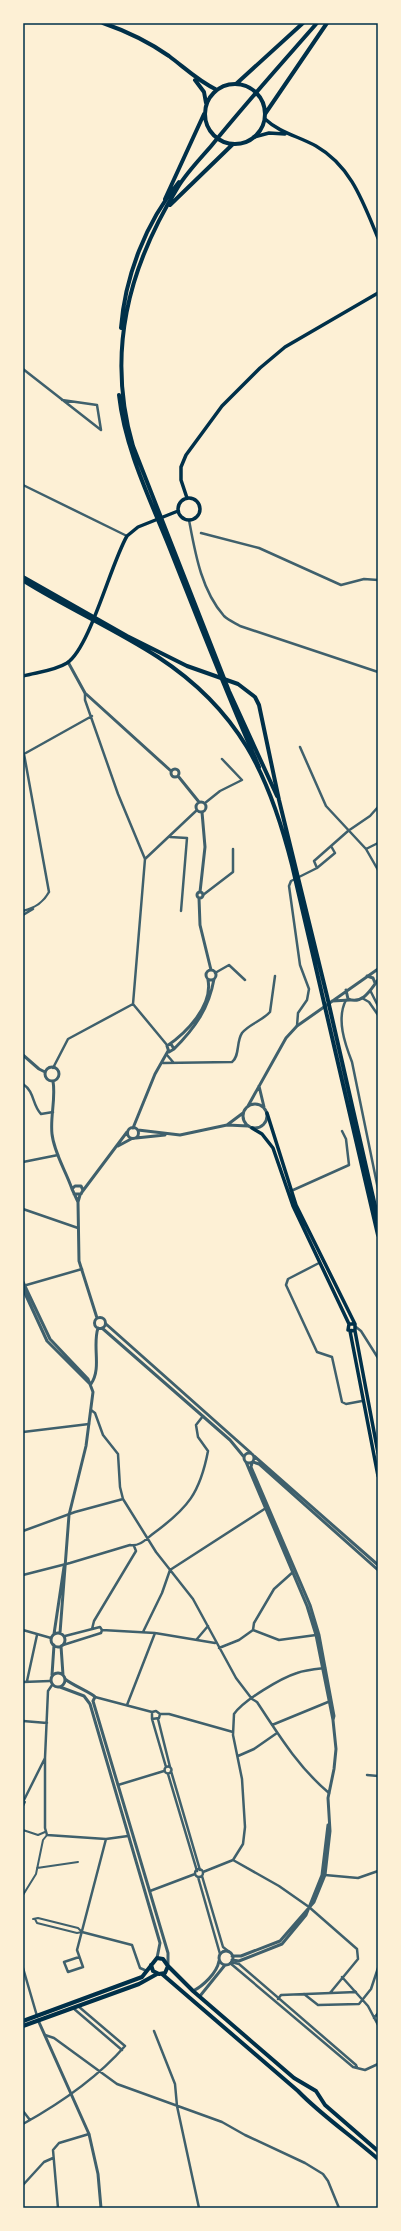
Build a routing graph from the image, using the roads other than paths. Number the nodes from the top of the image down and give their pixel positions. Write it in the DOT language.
graph roads {
  1 [pos="102,23"];
  2 [pos="303,23"];
  3 [pos="314,23"];
  4 [pos="317,23"];
  5 [pos="327,23"];
  6 [pos="193,76"];
  7 [pos="236,84"];
  8 [pos="216,90"];
  9 [pos="206,103"];
  10 [pos="204,114"];
  11 [pos="265,117"];
  12 [pos="286,134"];
  13 [pos="254,137"];
  14 [pos="233,144"];
  15 [pos="161,208"];
  16 [pos="163,213"];
  17 [pos="378,238"];
  18 [pos="378,293"];
  19 [pos="23,369"];
  20 [pos="62,400"];
  21 [pos="23,484"];
  22 [pos="187,498"];
  23 [pos="178,511"];
  24 [pos="189,520"];
  25 [pos="201,533"];
  26 [pos="126,536"];
  27 [pos="23,577"];
  28 [pos="23,580"];
  29 [pos="378,580"];
  30 [pos="68,662"];
  31 [pos="378,672"];
  32 [pos="221,673"];
  33 [pos="23,676"];
  34 [pos="225,685"];
  35 [pos="85,693"];
  36 [pos="92,716"];
  37 [pos="300,747"];
  38 [pos="23,754"];
  39 [pos="222,759"];
  40 [pos="171,771"];
  41 [pos="262,774"];
  42 [pos="178,776"];
  43 [pos="279,800"];
  44 [pos="199,802"];
  45 [pos="205,803"];
  46 [pos="378,807"];
  47 [pos="197,810"];
  48 [pos="202,812"];
  49 [pos="348,831"];
  50 [pos="169,837"];
  51 [pos="378,843"];
  52 [pos="330,846"];
  53 [pos="233,849"];
  54 [pos="366,849"];
  55 [pos="144,858"];
  56 [pos="317,868"];
  57 [pos="378,870"];
  58 [pos="296,875"];
  59 [pos="200,892"];
  60 [pos="203,895"];
  61 [pos="199,898"];
  62 [pos="34,908"];
  63 [pos="23,911"];
  64 [pos="181,911"];
  65 [pos="23,915"];
  66 [pos="378,969"];
  67 [pos="211,970"];
  68 [pos="215,973"];
  69 [pos="275,976"];
  70 [pos="367,976"];
  71 [pos="214,979"];
  72 [pos="208,980"];
  73 [pos="245,980"];
  74 [pos="378,980"];
  75 [pos="375,983"];
  76 [pos="346,990"];
  77 [pos="371,992"];
  78 [pos="362,998"];
  79 [pos="346,1000"];
  80 [pos="350,1000"];
  81 [pos="332,1002"];
  82 [pos="133,1004"];
  83 [pos="378,1006"];
  84 [pos="329,1011"];
  85 [pos="378,1015"];
  86 [pos="297,1026"];
  87 [pos="169,1045"];
  88 [pos="174,1049"];
  89 [pos="168,1053"];
  90 [pos="23,1055"];
  91 [pos="174,1062"];
  92 [pos="163,1063"];
  93 [pos="54,1068"];
  94 [pos="45,1072"];
  95 [pos="52,1081"];
  96 [pos="23,1084"];
  97 [pos="259,1086"];
  98 [pos="248,1106"];
  99 [pos="264,1108"];
  100 [pos="53,1112"];
  101 [pos="243,1113"];
  102 [pos="267,1113"];
  103 [pos="227,1125"];
  104 [pos="250,1127"];
  105 [pos="133,1128"];
  106 [pos="138,1130"];
  107 [pos="342,1131"];
  108 [pos="127,1132"];
  109 [pos="165,1134"];
  110 [pos="134,1139"];
  111 [pos="118,1146"];
  112 [pos="58,1155"];
  113 [pos="23,1162"];
  114 [pos="70,1183"];
  115 [pos="89,1183"];
  116 [pos="76,1185"];
  117 [pos="81,1186"];
  118 [pos="72,1189"];
  119 [pos="378,1189"];
  120 [pos="289,1192"];
  121 [pos="74,1194"];
  122 [pos="81,1194"];
  123 [pos="78,1202"];
  124 [pos="23,1209"];
  125 [pos="378,1219"];
  126 [pos="78,1228"];
  127 [pos="378,1235"];
  128 [pos="320,1263"];
  129 [pos="82,1269"];
  130 [pos="23,1286"];
  131 [pos="97,1318"];
  132 [pos="106,1324"];
  133 [pos="349,1324"];
  134 [pos="355,1327"];
  135 [pos="100,1328"];
  136 [pos="350,1331"];
  137 [pos="378,1358"];
  138 [pos="91,1384"];
  139 [pos="362,1401"];
  140 [pos="91,1410"];
  141 [pos="203,1416"];
  142 [pos="89,1424"];
  143 [pos="23,1432"];
  144 [pos="378,1453"];
  145 [pos="252,1454"];
  146 [pos="244,1457"];
  147 [pos="246,1462"];
  148 [pos="252,1462"];
  149 [pos="378,1476"];
  150 [pos="123,1499"];
  151 [pos="266,1508"];
  152 [pos="69,1515"];
  153 [pos="23,1531"];
  154 [pos="148,1540"];
  155 [pos="134,1546"];
  156 [pos="64,1565"];
  157 [pos="378,1565"];
  158 [pos="170,1570"];
  159 [pos="378,1570"];
  160 [pos="294,1571"];
  161 [pos="23,1575"];
  162 [pos="208,1626"];
  163 [pos="92,1629"];
  164 [pos="23,1630"];
  165 [pos="102,1630"];
  166 [pos="253,1630"];
  167 [pos="143,1632"];
  168 [pos="60,1633"];
  169 [pos="80,1633"];
  170 [pos="155,1633"];
  171 [pos="54,1634"];
  172 [pos="37,1635"];
  173 [pos="65,1636"];
  174 [pos="316,1636"];
  175 [pos="52,1638"];
  176 [pos="83,1639"];
  177 [pos="197,1639"];
  178 [pos="215,1643"];
  179 [pos="54,1645"];
  180 [pos="62,1646"];
  181 [pos="219,1648"];
  182 [pos="324,1668"];
  183 [pos="52,1675"];
  184 [pos="64,1677"];
  185 [pos="27,1681"];
  186 [pos="23,1682"];
  187 [pos="51,1683"];
  188 [pos="60,1687"];
  189 [pos="90,1694"];
  190 [pos="87,1698"];
  191 [pos="94,1699"];
  192 [pos="252,1699"];
  193 [pos="328,1702"];
  194 [pos="127,1705"];
  195 [pos="152,1712"];
  196 [pos="160,1714"];
  197 [pos="152,1719"];
  198 [pos="158,1719"];
  199 [pos="333,1720"];
  200 [pos="23,1721"];
  201 [pos="47,1723"];
  202 [pos="272,1725"];
  203 [pos="233,1732"];
  204 [pos="278,1733"];
  205 [pos="238,1756"];
  206 [pos="45,1758"];
  207 [pos="166,1767"];
  208 [pos="170,1767"];
  209 [pos="164,1771"];
  210 [pos="171,1771"];
  211 [pos="168,1774"];
  212 [pos="367,1775"];
  213 [pos="378,1776"];
  214 [pos="118,1785"];
  215 [pos="329,1793"];
  216 [pos="24,1802"];
  217 [pos="23,1806"];
  218 [pos="328,1825"];
  219 [pos="23,1830"];
  220 [pos="46,1833"];
  221 [pos="128,1836"];
  222 [pos="106,1839"];
  223 [pos="233,1860"];
  224 [pos="78,1862"];
  225 [pos="38,1868"];
  226 [pos="198,1870"];
  227 [pos="378,1871"];
  228 [pos="203,1872"];
  229 [pos="325,1875"];
  230 [pos="197,1876"];
  231 [pos="202,1876"];
  232 [pos="150,1891"];
  233 [pos="23,1895"];
  234 [pos="309,1907"];
  235 [pos="82,1932"];
  236 [pos="228,1951"];
  237 [pos="220,1954"];
  238 [pos="79,1957"];
  239 [pos="157,1958"];
  240 [pos="231,1960"];
  241 [pos="219,1961"];
  242 [pos="151,1965"];
  243 [pos="168,1965"];
  244 [pos="225,1965"];
  245 [pos="23,1968"];
  246 [pos="378,1968"];
  247 [pos="147,1972"];
  248 [pos="157,1974"];
  249 [pos="162,1974"];
  250 [pos="342,1977"];
  251 [pos="193,1991"];
  252 [pos="356,1992"];
  253 [pos="330,1993"];
  254 [pos="304,1994"];
  255 [pos="200,1996"];
  256 [pos="278,1999"];
  257 [pos="363,1999"];
  258 [pos="78,2006"];
  259 [pos="73,2008"];
  260 [pos="378,2013"];
  261 [pos="38,2018"];
  262 [pos="374,2018"];
  263 [pos="23,2020"];
  264 [pos="378,2025"];
  265 [pos="23,2026"];
  266 [pos="154,2031"];
  267 [pos="44,2035"];
  268 [pos="122,2050"];
  269 [pos="378,2064"];
  270 [pos="357,2068"];
  271 [pos="99,2070"];
  272 [pos="308,2088"];
  273 [pos="71,2092"];
  274 [pos="303,2095"];
  275 [pos="317,2095"];
  276 [pos="310,2102"];
  277 [pos="177,2106"];
  278 [pos="23,2111"];
  279 [pos="30,2120"];
  280 [pos="23,2124"];
  281 [pos="89,2134"];
  282 [pos="378,2151"];
  283 [pos="53,2158"];
  284 [pos="378,2159"];
  285 [pos="23,2185"];
  286 [pos="58,2208"];
  287 [pos="101,2208"];
  288 [pos="199,2208"];
  289 [pos="339,2208"];
  1 -- 6 [label="main road"];
  2 -- 7 [label="main road"];
  3 -- 15 [label="main road"];
  4 -- 16 [label="main road"];
  5 -- 11 [label="main road"];
  6 -- 8 [label="main road"];
  6 -- 9 [label="main road"];
  7 -- 8 [label="main road"];
  7 -- 11 [label="main road"];
  8 -- 9 [label="main road"];
  9 -- 10 [label="main road"];
  10 -- 14 [label="main road"];
  10 -- 15 [label="main road"];
  11 -- 12 [label="main road"];
  11 -- 13 [label="main road"];
  12 -- 13 [label="main road"];
  12 -- 17 [label="main road"];
  13 -- 14 [label="main road"];
  14 -- 16 [label="main road"];
  15 -- 32 [label="main road"];
  16 -- 32 [label="main road"];
  18 -- 22 [label="main road"];
  19 -- 20 [label="street"];
  20 -- 20 [label="street"];
  21 -- 26 [label="street"];
  22 -- 23 [label="main road"];
  22 -- 24 [label="main road"];
  23 -- 24 [label="main road"];
  23 -- 26 [label="main road"];
  24 -- 31 [label="street"];
  25 -- 29 [label="street"];
  26 -- 30 [label="main road"];
  27 -- 43 [label="main road"];
  28 -- 41 [label="main road"];
  30 -- 33 [label="main road"];
  30 -- 35 [label="street"];
  32 -- 34 [label="main road"];
  34 -- 41 [label="main road"];
  34 -- 43 [label="main road"];
  35 -- 36 [label="street"];
  35 -- 40 [label="street"];
  36 -- 38 [label="street"];
  36 -- 55 [label="street"];
  37 -- 49 [label="street"];
  38 -- 62 [label="street"];
  39 -- 45 [label="street"];
  40 -- 42 [label="street"];
  40 -- 42 [label="street"];
  41 -- 58 [label="main road"];
  42 -- 44 [label="street"];
  43 -- 58 [label="main road"];
  44 -- 45 [label="street"];
  44 -- 47 [label="street"];
  45 -- 48 [label="street"];
  46 -- 49 [label="street"];
  47 -- 48 [label="street"];
  47 -- 50 [label="street"];
  48 -- 59 [label="street"];
  49 -- 52 [label="street"];
  49 -- 54 [label="street"];
  50 -- 55 [label="street"];
  50 -- 64 [label="street"];
  51 -- 54 [label="street"];
  52 -- 56 [label="street"];
  52 -- 56 [label="street"];
  53 -- 60 [label="street"];
  54 -- 57 [label="street"];
  55 -- 82 [label="street"];
  56 -- 86 [label="street"];
  58 -- 84 [label="main road"];
  59 -- 60 [label="street"];
  59 -- 61 [label="street"];
  60 -- 61 [label="street"];
  61 -- 67 [label="street"];
  62 -- 63 [label="street"];
  62 -- 65 [label="street"];
  66 -- 70 [label="street"];
  67 -- 68 [label="street"];
  67 -- 72 [label="street"];
  68 -- 71 [label="street"];
  68 -- 73 [label="street"];
  69 -- 91 [label="street"];
  70 -- 75 [label="street"];
  70 -- 76 [label="street"];
  71 -- 72 [label="street"];
  71 -- 88 [label="street"];
  72 -- 87 [label="street"];
  74 -- 75 [label="street"];
  75 -- 77 [label="street"];
  76 -- 80 [label="street"];
  76 -- 81 [label="street"];
  77 -- 78 [label="street"];
  77 -- 83 [label="street"];
  78 -- 80 [label="street"];
  78 -- 85 [label="street"];
  79 -- 80 [label="street"];
  79 -- 81 [label="street"];
  79 -- 119 [label="street"];
  81 -- 86 [label="street"];
  82 -- 87 [label="street"];
  82 -- 93 [label="street"];
  84 -- 125 [label="main road"];
  84 -- 127 [label="main road"];
  86 -- 97 [label="street"];
  87 -- 88 [label="street"];
  87 -- 89 [label="street"];
  88 -- 89 [label="street"];
  89 -- 91 [label="street"];
  89 -- 92 [label="street"];
  90 -- 94 [label="street"];
  91 -- 92 [label="street"];
  92 -- 105 [label="street"];
  93 -- 94 [label="street"];
  93 -- 95 [label="street"];
  94 -- 95 [label="street"];
  95 -- 100 [label="street"];
  96 -- 100 [label="street"];
  97 -- 98 [label="street"];
  97 -- 99 [label="street"];
  98 -- 99 [label="street"];
  98 -- 101 [label="street"];
  99 -- 102 [label="street"];
  100 -- 112 [label="street"];
  101 -- 103 [label="street"];
  101 -- 104 [label="street"];
  102 -- 104 [label="street"];
  102 -- 120 [label="main road"];
  103 -- 104 [label="street"];
  103 -- 109 [label="street"];
  104 -- 120 [label="main road"];
  105 -- 106 [label="street"];
  105 -- 108 [label="street"];
  106 -- 109 [label="street"];
  106 -- 110 [label="street"];
  107 -- 120 [label="street"];
  108 -- 110 [label="street"];
  108 -- 111 [label="street"];
  109 -- 110 [label="street"];
  110 -- 111 [label="street"];
  111 -- 115 [label="street"];
  112 -- 113 [label="street"];
  112 -- 114 [label="street"];
  114 -- 116 [label="street"];
  114 -- 118 [label="street"];
  115 -- 117 [label="street"];
  115 -- 122 [label="street"];
  116 -- 117 [label="street"];
  116 -- 118 [label="street"];
  117 -- 122 [label="street"];
  118 -- 121 [label="street"];
  120 -- 128 [label="main road"];
  120 -- 134 [label="main road"];
  121 -- 122 [label="street"];
  121 -- 123 [label="street"];
  122 -- 123 [label="street"];
  123 -- 126 [label="street"];
  124 -- 126 [label="street"];
  126 -- 129 [label="street"];
  128 -- 133 [label="main road"];
  128 -- 139 [label="street"];
  129 -- 130 [label="street"];
  129 -- 131 [label="street"];
  130 -- 138 [label="street"];
  130 -- 138 [label="street"];
  131 -- 132 [label="street"];
  131 -- 135 [label="street"];
  132 -- 135 [label="street"];
  132 -- 145 [label="street"];
  133 -- 134 [label="main road"];
  133 -- 136 [label="main road"];
  134 -- 136 [label="main road"];
  134 -- 137 [label="street"];
  134 -- 144 [label="main road"];
  135 -- 138 [label="street"];
  135 -- 141 [label="street"];
  136 -- 139 [label="main road"];
  138 -- 140 [label="street"];
  139 -- 149 [label="main road"];
  140 -- 142 [label="street"];
  140 -- 150 [label="street"];
  141 -- 146 [label="street"];
  141 -- 154 [label="street"];
  142 -- 143 [label="street"];
  142 -- 152 [label="street"];
  145 -- 146 [label="street"];
  145 -- 148 [label="street"];
  145 -- 157 [label="street"];
  146 -- 147 [label="street"];
  147 -- 148 [label="street"];
  147 -- 151 [label="street"];
  148 -- 151 [label="street"];
  148 -- 159 [label="street"];
  150 -- 152 [label="street"];
  150 -- 154 [label="street"];
  151 -- 158 [label="street"];
  151 -- 160 [label="street"];
  152 -- 153 [label="street"];
  152 -- 156 [label="street"];
  154 -- 155 [label="street"];
  154 -- 158 [label="street"];
  155 -- 156 [label="street"];
  155 -- 163 [label="street"];
  156 -- 161 [label="street"];
  156 -- 168 [label="street"];
  156 -- 171 [label="street"];
  158 -- 162 [label="street"];
  158 -- 167 [label="street"];
  160 -- 166 [label="street"];
  160 -- 174 [label="street"];
  160 -- 182 [label="street"];
  162 -- 177 [label="street"];
  162 -- 178 [label="street"];
  163 -- 165 [label="street"];
  163 -- 169 [label="street"];
  164 -- 172 [label="street"];
  165 -- 167 [label="street"];
  165 -- 176 [label="street"];
  166 -- 174 [label="street"];
  166 -- 181 [label="street"];
  167 -- 170 [label="street"];
  168 -- 171 [label="street"];
  168 -- 173 [label="street"];
  169 -- 173 [label="street"];
  169 -- 176 [label="street"];
  169 -- 176 [label="street"];
  170 -- 177 [label="street"];
  170 -- 194 [label="street"];
  171 -- 175 [label="street"];
  172 -- 175 [label="street"];
  172 -- 185 [label="street"];
  173 -- 180 [label="street"];
  174 -- 182 [label="street"];
  175 -- 179 [label="street"];
  176 -- 180 [label="street"];
  177 -- 178 [label="street"];
  178 -- 181 [label="street"];
  179 -- 180 [label="street"];
  179 -- 183 [label="street"];
  180 -- 184 [label="street"];
  181 -- 192 [label="street"];
  182 -- 192 [label="street"];
  182 -- 193 [label="street"];
  182 -- 199 [label="street"];
  183 -- 184 [label="street"];
  183 -- 187 [label="street"];
  184 -- 188 [label="street"];
  184 -- 189 [label="street"];
  185 -- 186 [label="street"];
  185 -- 187 [label="street"];
  187 -- 188 [label="street"];
  187 -- 201 [label="street"];
  188 -- 190 [label="street"];
  189 -- 190 [label="street"];
  189 -- 191 [label="street"];
  190 -- 191 [label="street"];
  190 -- 221 [label="street"];
  191 -- 194 [label="street"];
  191 -- 214 [label="street"];
  192 -- 202 [label="street"];
  192 -- 203 [label="street"];
  193 -- 199 [label="street"];
  193 -- 202 [label="street"];
  194 -- 195 [label="street"];
  195 -- 196 [label="street"];
  195 -- 197 [label="street"];
  196 -- 198 [label="street"];
  196 -- 203 [label="street"];
  197 -- 198 [label="street"];
  197 -- 207 [label="street"];
  198 -- 208 [label="street"];
  199 -- 215 [label="street"];
  200 -- 201 [label="street"];
  201 -- 206 [label="street"];
  202 -- 204 [label="street"];
  203 -- 205 [label="street"];
  204 -- 205 [label="street"];
  204 -- 215 [label="street"];
  205 -- 223 [label="street"];
  206 -- 216 [label="street"];
  206 -- 220 [label="street"];
  207 -- 208 [label="street"];
  207 -- 209 [label="street"];
  208 -- 210 [label="street"];
  209 -- 211 [label="street"];
  209 -- 214 [label="street"];
  210 -- 211 [label="street"];
  210 -- 226 [label="street"];
  211 -- 226 [label="street"];
  212 -- 213 [label="street"];
  214 -- 232 [label="street"];
  215 -- 218 [label="street"];
  216 -- 217 [label="street"];
  218 -- 229 [label="street"];
  218 -- 234 [label="street"];
  219 -- 220 [label="street"];
  220 -- 222 [label="street"];
  220 -- 225 [label="street"];
  221 -- 222 [label="street"];
  221 -- 239 [label="street"];
  222 -- 235 [label="street"];
  223 -- 228 [label="street"];
  223 -- 234 [label="street"];
  224 -- 225 [label="street"];
  225 -- 233 [label="street"];
  226 -- 228 [label="street"];
  226 -- 230 [label="street"];
  227 -- 229 [label="street"];
  228 -- 231 [label="street"];
  229 -- 234 [label="street"];
  230 -- 231 [label="street"];
  230 -- 232 [label="street"];
  230 -- 237 [label="street"];
  231 -- 236 [label="street"];
  232 -- 243 [label="street"];
  234 -- 240 [label="street"];
  234 -- 250 [label="street"];
  235 -- 235 [label="street"];
  235 -- 238 [label="street"];
  235 -- 247 [label="street"];
  236 -- 237 [label="street"];
  236 -- 240 [label="street"];
  237 -- 241 [label="street"];
  238 -- 238 [label="street"];
  239 -- 242 [label="main road"];
  239 -- 243 [label="main road"];
  240 -- 244 [label="street"];
  240 -- 256 [label="street"];
  240 -- 270 [label="street"];
  241 -- 244 [label="street"];
  241 -- 251 [label="street"];
  242 -- 247 [label="main road"];
  242 -- 248 [label="main road"];
  243 -- 249 [label="main road"];
  243 -- 251 [label="main road"];
  244 -- 255 [label="street"];
  245 -- 261 [label="street"];
  246 -- 257 [label="street"];
  247 -- 261 [label="main road"];
  248 -- 249 [label="main road"];
  248 -- 258 [label="main road"];
  249 -- 274 [label="main road"];
  250 -- 252 [label="street"];
  250 -- 253 [label="street"];
  251 -- 255 [label="main road"];
  252 -- 253 [label="street"];
  252 -- 257 [label="street"];
  253 -- 254 [label="street"];
  254 -- 256 [label="street"];
  254 -- 257 [label="street"];
  255 -- 272 [label="main road"];
  256 -- 270 [label="street"];
  257 -- 262 [label="street"];
  258 -- 259 [label="main road"];
  258 -- 268 [label="street"];
  259 -- 261 [label="main road"];
  259 -- 268 [label="street"];
  260 -- 262 [label="street"];
  261 -- 263 [label="main road"];
  261 -- 265 [label="main road"];
  261 -- 267 [label="street"];
  262 -- 264 [label="street"];
  266 -- 277 [label="street"];
  267 -- 271 [label="street"];
  267 -- 273 [label="street"];
  268 -- 271 [label="street"];
  269 -- 270 [label="street"];
  271 -- 273 [label="street"];
  271 -- 277 [label="street"];
  272 -- 274 [label="main road"];
  272 -- 275 [label="main road"];
  273 -- 279 [label="street"];
  273 -- 281 [label="street"];
  274 -- 276 [label="main road"];
  275 -- 276 [label="main road"];
  275 -- 282 [label="main road"];
  276 -- 284 [label="main road"];
  277 -- 288 [label="street"];
  277 -- 289 [label="street"];
  278 -- 279 [label="street"];
  279 -- 280 [label="street"];
  281 -- 283 [label="street"];
  281 -- 287 [label="street"];
  283 -- 285 [label="street"];
  283 -- 286 [label="street"];
}
